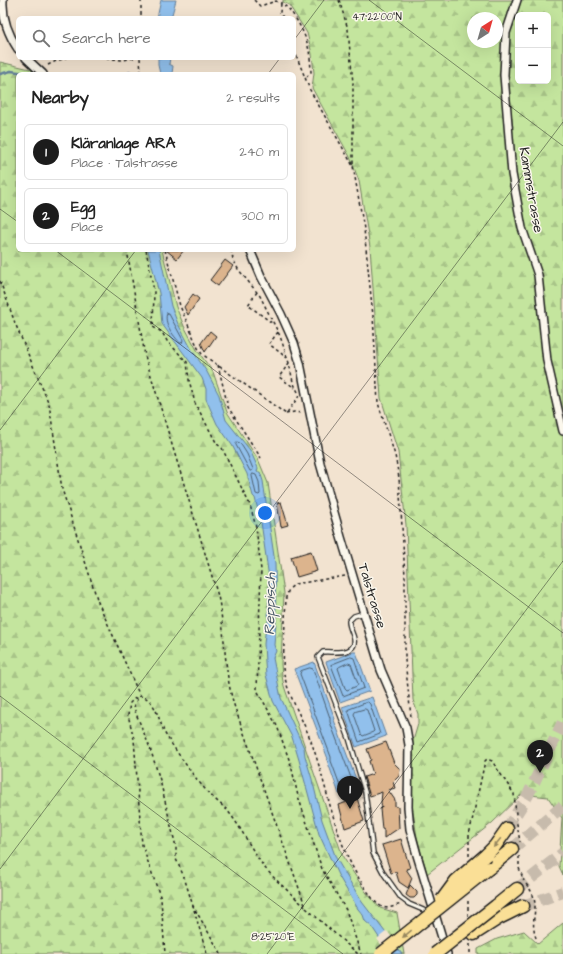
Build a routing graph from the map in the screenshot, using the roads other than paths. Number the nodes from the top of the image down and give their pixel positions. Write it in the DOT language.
graph roads {
  1 [pos="3,0"];
  2 [pos="517,0"];
  3 [pos="16,44"];
  4 [pos="28,60"];
  5 [pos="41,72"];
  6 [pos="251,252"];
  7 [pos="563,431"];
  8 [pos="364,613"];
  9 [pos="507,829"];
  10 [pos="512,849"];
  11 [pos="517,889"];
  12 [pos="523,906"];
  13 [pos="434,915"];
  14 [pos="381,954"];
  15 [pos="435,954"];
  16 [pos="446,954"];
  1 -- 3 [label="street"];
  2 -- 7 [label="street, Kammstrasse"];
  4 -- 5 [label="street"];
  6 -- 8 [label="street, Talstrasse"];
  8 -- 13 [label="street, Talstrasse"];
  8 -- 13 [label="lane"];
  9 -- 13 [label="highway, one-way, bridge"];
  10 -- 13 [label="highway, bridge"];
  11 -- 15 [label="highway, bridge"];
  12 -- 16 [label="highway"];
  13 -- 14 [label="highway, one-way, bridge"];
  13 -- 16 [label="street, Talstrasse"];
}
